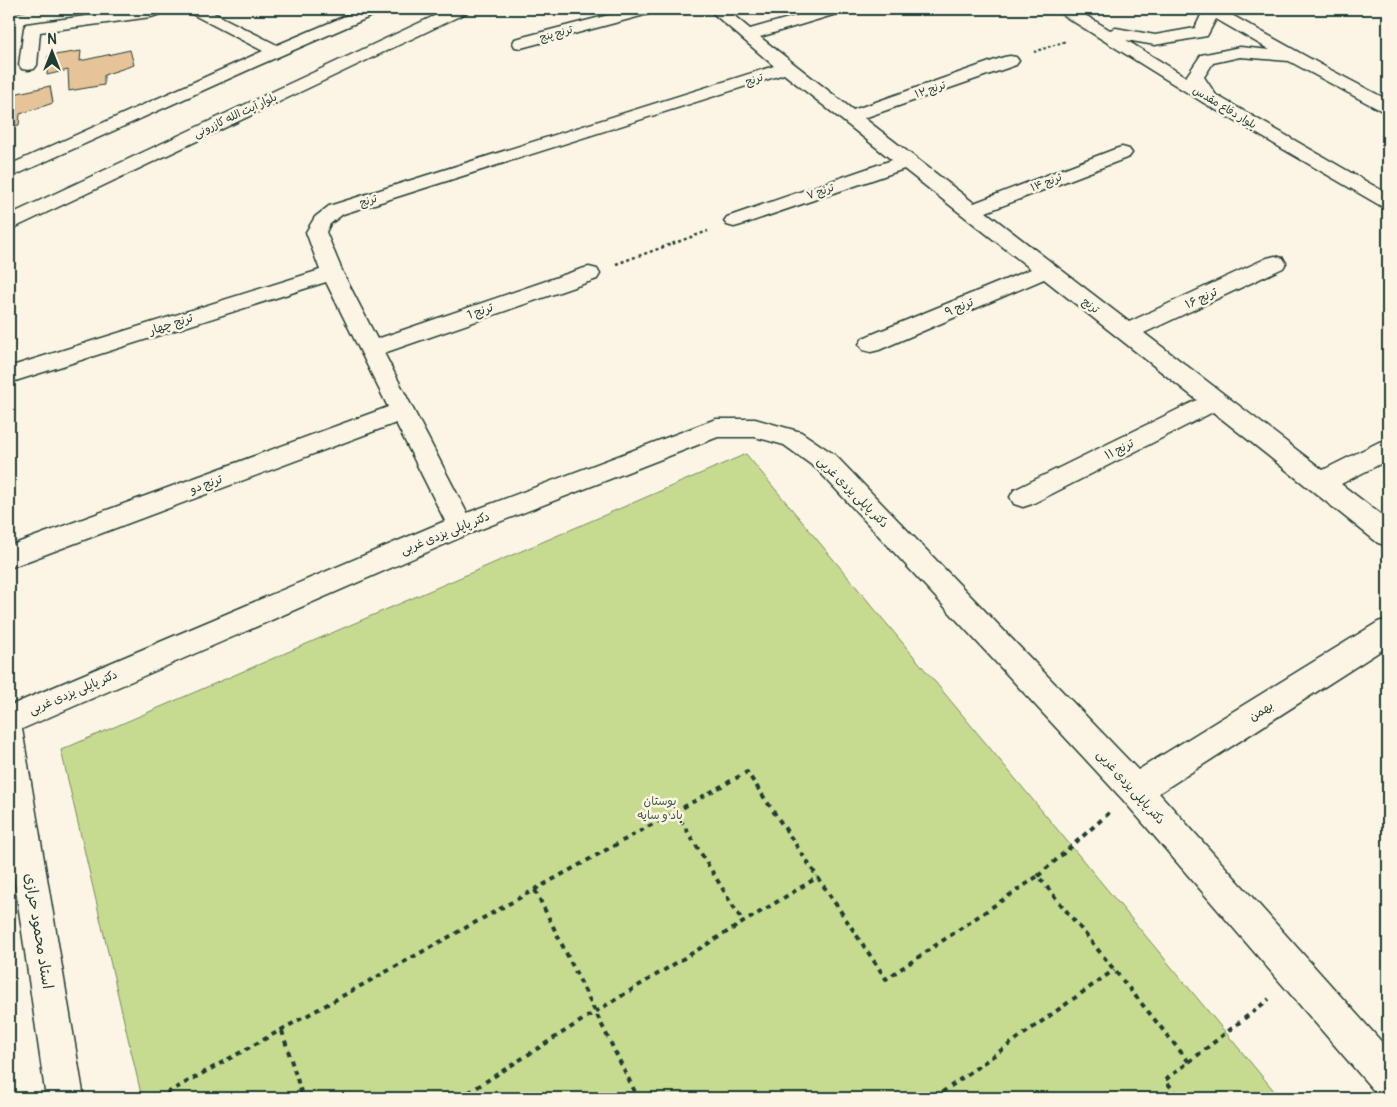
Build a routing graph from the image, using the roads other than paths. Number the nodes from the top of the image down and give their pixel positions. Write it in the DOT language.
graph roads {
  1 [pos="161,9"];
  2 [pos="194,9"];
  3 [pos="375,9"];
  4 [pos="462,9"];
  5 [pos="650,9"];
  6 [pos="716,9"];
  7 [pos="837,9"];
  8 [pos="1064,9"];
  9 [pos="1211,9"];
  10 [pos="1100,29"];
  11 [pos="747,35"];
  12 [pos="313,36"];
  13 [pos="520,43"];
  14 [pos="277,51"];
  15 [pos="356,58"];
  16 [pos="1010,61"];
  17 [pos="28,66"];
  18 [pos="787,68"];
  19 [pos="1322,72"];
  20 [pos="1210,99"];
  21 [pos="1388,107"];
  22 [pos="850,117"];
  23 [pos="1122,153"];
  24 [pos="906,161"];
  25 [pos="9,172"];
  26 [pos="1388,202"];
  27 [pos="971,211"];
  28 [pos="734,221"];
  29 [pos="9,223"];
  30 [pos="1275,263"];
  31 [pos="1047,270"];
  32 [pos="332,273"];
  33 [pos="589,274"];
  34 [pos="1126,332"];
  35 [pos="871,344"];
  36 [pos="371,349"];
  37 [pos="9,375"];
  38 [pos="1215,401"];
  39 [pos="403,412"];
  40 [pos="1388,449"];
  41 [pos="1321,483"];
  42 [pos="1023,496"];
  43 [pos="461,526"];
  44 [pos="1388,535"];
  45 [pos="9,557"];
  46 [pos="1388,631"];
  47 [pos="9,720"];
  48 [pos="9,734"];
  49 [pos="1135,790"];
  50 [pos="1388,1077"];
  51 [pos="65,1098"];
  1 -- 17 [label="street"];
  2 -- 14 [label="street"];
  3 -- 12 [label="street"];
  4 -- 15 [label="street, بلوار آیت الله کازرونی"];
  5 -- 13 [label="street, ترنج پنج"];
  6 -- 11 [label="street"];
  7 -- 11 [label="street"];
  8 -- 10 [label="street, بلوار دفاع مقدس"];
  9 -- 10 [label="street"];
  9 -- 19 [label="street"];
  10 -- 20 [label="street, بلوار دفاع مقدس"];
  11 -- 18 [label="street"];
  12 -- 14 [label="street"];
  12 -- 15 [label="street"];
  14 -- 25 [label="street"];
  15 -- 29 [label="street, بلوار آیت الله کازرونی"];
  16 -- 22 [label="street, ترنج ۱۲"];
  18 -- 22 [label="street, ترنج"];
  18 -- 32 [label="street, ترنج"];
  19 -- 20 [label="street"];
  19 -- 21 [label="street"];
  20 -- 26 [label="street, بلوار دفاع مقدس"];
  22 -- 24 [label="street, ترنج"];
  23 -- 27 [label="street, ترنج ۱۴"];
  24 -- 27 [label="street, ترنج"];
  24 -- 28 [label="street, ترنج ۷"];
  27 -- 31 [label="street, ترنج"];
  30 -- 34 [label="street, ترنج ۱۶"];
  31 -- 34 [label="street, ترنج"];
  31 -- 35 [label="street, ترنج ۹"];
  32 -- 36 [label="street, ترنج"];
  32 -- 37 [label="street, ترنج چهار"];
  33 -- 36 [label="street, ترنج 1"];
  34 -- 38 [label="street, ترنج"];
  36 -- 39 [label="street, ترنج"];
  38 -- 41 [label="street, ترنج"];
  38 -- 42 [label="street, ترنج ۱۱"];
  39 -- 43 [label="street, ترنج"];
  39 -- 45 [label="street, ترنج دو"];
  40 -- 41 [label="street"];
  41 -- 44 [label="street, ترنج"];
  43 -- 47 [label="street, دکتر پاپلی یزدی غربی"];
  43 -- 49 [label="street, دکتر پاپلی یزدی غربی"];
  46 -- 49 [label="street, بهمن"];
  48 -- 51 [label="street, استاد محمود حرازی"];
  49 -- 50 [label="street, دکتر پاپلی یزدی غربی"];
}
